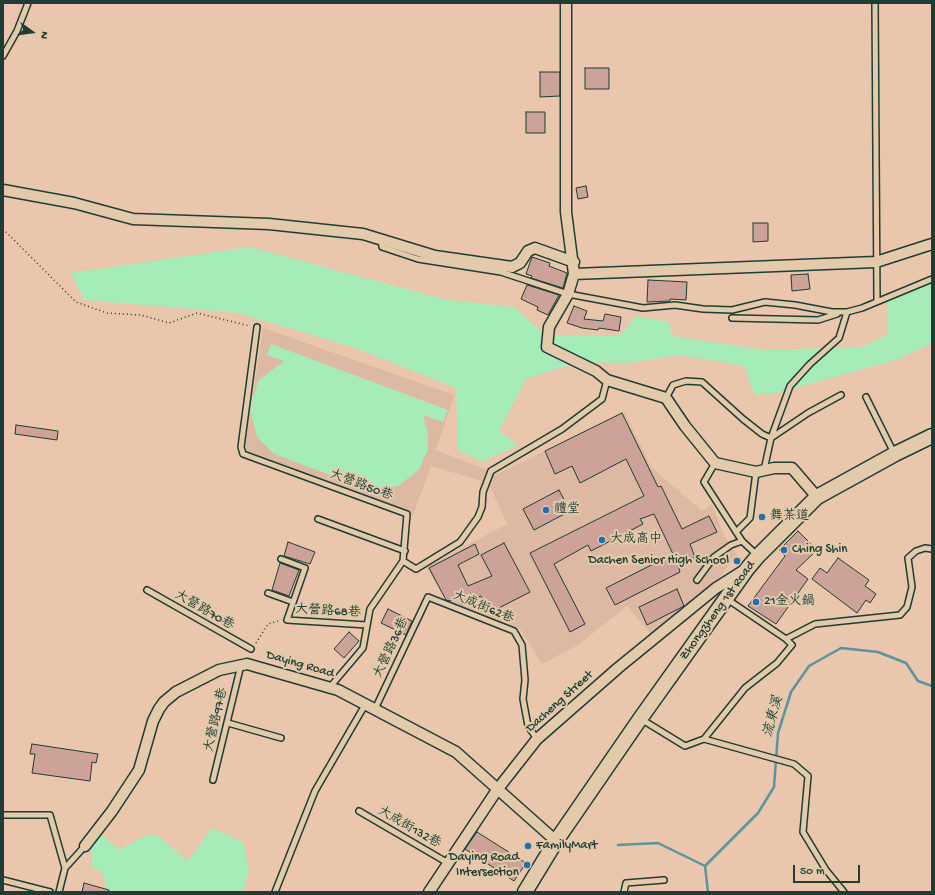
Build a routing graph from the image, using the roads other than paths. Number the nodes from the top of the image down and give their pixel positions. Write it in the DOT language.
graph roads {
  1 [pos="28,3"];
  2 [pos="566,3"];
  3 [pos="875,3"];
  4 [pos="3,56"];
  5 [pos="3,190"];
  6 [pos="381,239"];
  7 [pos="932,244"];
  8 [pos="574,262"];
  9 [pos="876,262"];
  10 [pos="574,274"];
  11 [pos="932,279"];
  12 [pos="568,294"];
  13 [pos="876,301"];
  14 [pos="844,312"];
  15 [pos="732,318"];
  16 [pos="257,327"];
  17 [pos="607,380"];
  18 [pos="841,395"];
  19 [pos="866,397"];
  20 [pos="666,398"];
  21 [pos="932,436"];
  22 [pos="771,438"];
  23 [pos="894,454"];
  24 [pos="715,462"];
  25 [pos="760,471"];
  26 [pos="817,497"];
  27 [pos="318,519"];
  28 [pos="736,532"];
  29 [pos="742,541"];
  30 [pos="932,549"];
  31 [pos="405,551"];
  32 [pos="758,556"];
  33 [pos="282,559"];
  34 [pos="403,560"];
  35 [pos="747,568"];
  36 [pos="697,580"];
  37 [pos="147,590"];
  38 [pos="268,593"];
  39 [pos="428,597"];
  40 [pos="727,599"];
  41 [pos="293,602"];
  42 [pos="367,625"];
  43 [pos="786,639"];
  44 [pos="251,649"];
  45 [pos="241,665"];
  46 [pos="330,687"];
  47 [pos="365,704"];
  48 [pos="375,709"];
  49 [pos="640,719"];
  50 [pos="228,723"];
  51 [pos="282,738"];
  52 [pos="537,739"];
  53 [pos="704,739"];
  54 [pos="213,780"];
  55 [pos="496,790"];
  56 [pos="359,811"];
  57 [pos="3,815"];
  58 [pos="556,841"];
  59 [pos="85,846"];
  60 [pos="448,863"];
  61 [pos="65,868"];
  62 [pos="3,880"];
  63 [pos="664,880"];
  64 [pos="50,892"];
  65 [pos="59,892"];
  66 [pos="275,892"];
  67 [pos="429,892"];
  68 [pos="525,892"];
  69 [pos="624,892"];
  70 [pos="844,892"];
  1 -- 4 [label="lane"];
  2 -- 8 [label="street"];
  3 -- 9 [label="lane"];
  5 -- 6 [label="street"];
  6 -- 8 [label="street"];
  6 -- 12 [label="lane"];
  7 -- 9 [label="street"];
  8 -- 10 [label="street"];
  9 -- 10 [label="street"];
  9 -- 13 [label="lane"];
  10 -- 12 [label="street"];
  11 -- 13 [label="lane"];
  12 -- 14 [label="lane"];
  12 -- 17 [label="street"];
  13 -- 14 [label="lane"];
  14 -- 15 [label="lane"];
  14 -- 22 [label="lane"];
  16 -- 31 [label="lane, 大營路50巷"];
  17 -- 20 [label="street"];
  17 -- 34 [label="lane"];
  18 -- 22 [label="lane"];
  19 -- 23 [label="lane"];
  20 -- 22 [label="lane"];
  20 -- 24 [label="street"];
  21 -- 23 [label="main road, Zhongzheng 1st Road"];
  22 -- 25 [label="lane"];
  23 -- 26 [label="main road, Zhongzheng 1st Road"];
  24 -- 25 [label="street"];
  24 -- 28 [label="lane"];
  25 -- 26 [label="street"];
  25 -- 28 [label="lane"];
  26 -- 32 [label="main road, Zhongzheng 1st Road"];
  27 -- 31 [label="lane"];
  28 -- 29 [label="lane"];
  29 -- 32 [label="lane"];
  29 -- 36 [label="lane"];
  30 -- 43 [label="lane"];
  31 -- 34 [label="lane, 大營路50巷"];
  32 -- 35 [label="main road, Zhongzheng 1st Road"];
  33 -- 41 [label="lane, 大營路68巷"];
  34 -- 42 [label="lane, 大營路50巷"];
  35 -- 40 [label="main road, Zhongzheng 1st Road"];
  35 -- 52 [label="street, Dacheng Street"];
  37 -- 44 [label="lane, 大營路70巷"];
  38 -- 41 [label="lane"];
  39 -- 48 [label="lane, 大營路36巷"];
  39 -- 52 [label="lane, 大成街62巷"];
  40 -- 43 [label="lane"];
  40 -- 49 [label="main road, Zhongzheng 1st Road"];
  41 -- 42 [label="lane, 大營路68巷"];
  42 -- 46 [label="lane, 大營路50巷"];
  43 -- 53 [label="lane"];
  45 -- 46 [label="street, Daying Road"];
  45 -- 50 [label="lane, 大營路97巷"];
  45 -- 59 [label="street, Daying Road"];
  46 -- 47 [label="street, Daying Road"];
  47 -- 48 [label="street, Daying Road"];
  47 -- 66 [label="lane"];
  48 -- 55 [label="street, Daying Road"];
  49 -- 53 [label="lane"];
  49 -- 58 [label="main road, Zhongzheng 1st Road"];
  50 -- 51 [label="lane"];
  50 -- 54 [label="lane, 大營路97巷"];
  52 -- 55 [label="street, Dacheng Street"];
  53 -- 70 [label="lane"];
  55 -- 58 [label="street, Daying Road"];
  55 -- 60 [label="street, Dacheng Street"];
  56 -- 60 [label="lane, 大成街132巷"];
  57 -- 61 [label="lane"];
  58 -- 68 [label="main road, Zhongzheng 1st Road"];
  59 -- 61 [label="lane"];
  60 -- 67 [label="street, Dacheng Street"];
  61 -- 65 [label="lane"];
  62 -- 64 [label="lane"];
  63 -- 69 [label="lane"];
}
